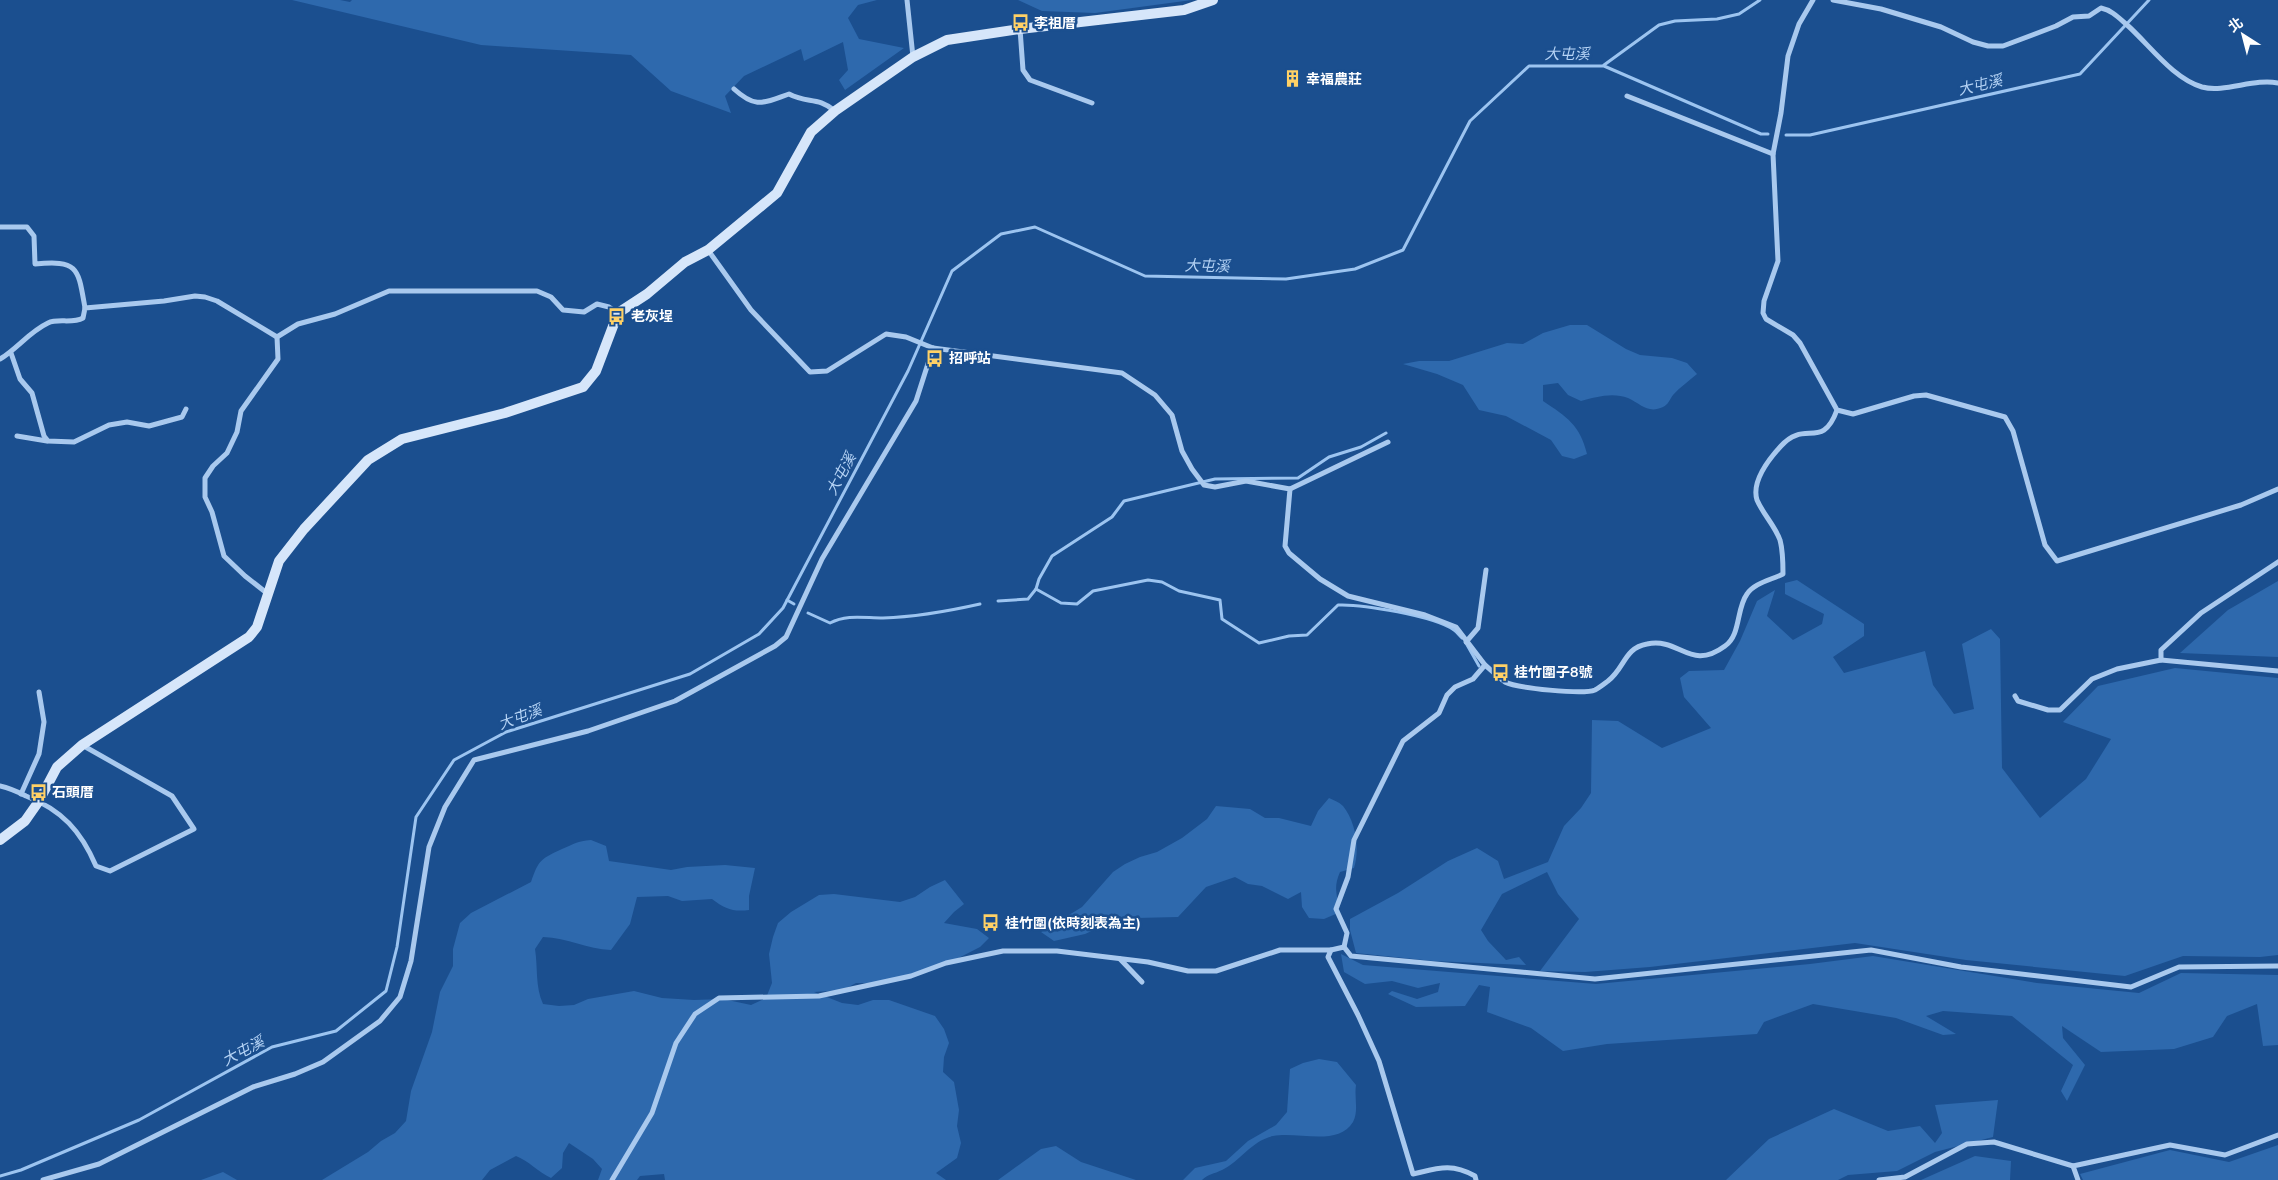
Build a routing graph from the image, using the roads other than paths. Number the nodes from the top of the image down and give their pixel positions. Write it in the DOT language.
graph roads {
  1 [pos="908,0"];
  2 [pos="1213,0"];
  3 [pos="1813,0"];
  4 [pos="1833,0"];
  5 [pos="1020,29"];
  6 [pos="913,57"];
  7 [pos="2278,83"];
  8 [pos="734,89"];
  9 [pos="1627,96"];
  10 [pos="1092,103"];
  11 [pos="835,111"];
  12 [pos="1773,154"];
  13 [pos="0,226"];
  14 [pos="708,250"];
  15 [pos="85,308"];
  16 [pos="618,313"];
  17 [pos="277,337"];
  18 [pos="934,348"];
  19 [pos="11,353"];
  20 [pos="0,359"];
  21 [pos="186,410"];
  22 [pos="1837,410"];
  23 [pos="17,436"];
  24 [pos="48,441"];
  25 [pos="1388,442"];
  26 [pos="1290,489"];
  27 [pos="2278,489"];
  28 [pos="2278,562"];
  29 [pos="1486,570"];
  30 [pos="269,594"];
  31 [pos="1466,642"];
  32 [pos="2162,660"];
  33 [pos="1484,665"];
  34 [pos="2278,671"];
  35 [pos="39,692"];
  36 [pos="2015,696"];
  37 [pos="82,745"];
  38 [pos="0,786"];
  39 [pos="21,794"];
  40 [pos="39,801"];
  41 [pos="0,840"];
  42 [pos="1344,947"];
  43 [pos="1331,950"];
  44 [pos="1119,959"];
  45 [pos="2278,966"];
  46 [pos="1142,982"];
  47 [pos="2278,1135"];
  48 [pos="2072,1166"];
  49 [pos="43,1180"];
  50 [pos="612,1180"];
  51 [pos="1476,1180"];
  52 [pos="1879,1180"];
  53 [pos="2078,1180"];
  1 -- 6 [label="street"];
  2 -- 5 [label="street"];
  3 -- 12 [label="street"];
  4 -- 7 [label="street"];
  5 -- 6 [label="street"];
  5 -- 10 [label="street"];
  6 -- 11 [label="street"];
  8 -- 11 [label="street"];
  9 -- 12 [label="street"];
  11 -- 14 [label="street"];
  12 -- 22 [label="street"];
  13 -- 15 [label="street"];
  14 -- 16 [label="street"];
  14 -- 18 [label="street"];
  15 -- 17 [label="street"];
  15 -- 19 [label="street"];
  16 -- 17 [label="street"];
  16 -- 30 [label="street"];
  17 -- 30 [label="street"];
  18 -- 26 [label="street"];
  18 -- 49 [label="street"];
  19 -- 20 [label="street"];
  19 -- 24 [label="street"];
  21 -- 24 [label="street"];
  22 -- 27 [label="street"];
  22 -- 33 [label="street"];
  23 -- 24 [label="street"];
  25 -- 26 [label="street"];
  26 -- 31 [label="street"];
  28 -- 32 [label="street"];
  29 -- 31 [label="street"];
  30 -- 37 [label="street"];
  31 -- 33 [label="street"];
  32 -- 34 [label="street"];
  32 -- 36 [label="street"];
  33 -- 42 [label="street"];
  35 -- 39 [label="street"];
  37 -- 40 [label="street"];
  37 -- 40 [label="street"];
  38 -- 39 [label="street"];
  39 -- 40 [label="street"];
  40 -- 41 [label="street"];
  42 -- 43 [label="street"];
  42 -- 45 [label="street"];
  43 -- 44 [label="street"];
  43 -- 51 [label="street"];
  44 -- 46 [label="street"];
  44 -- 50 [label="street"];
  47 -- 48 [label="street"];
  48 -- 52 [label="street"];
  48 -- 53 [label="street"];
}
